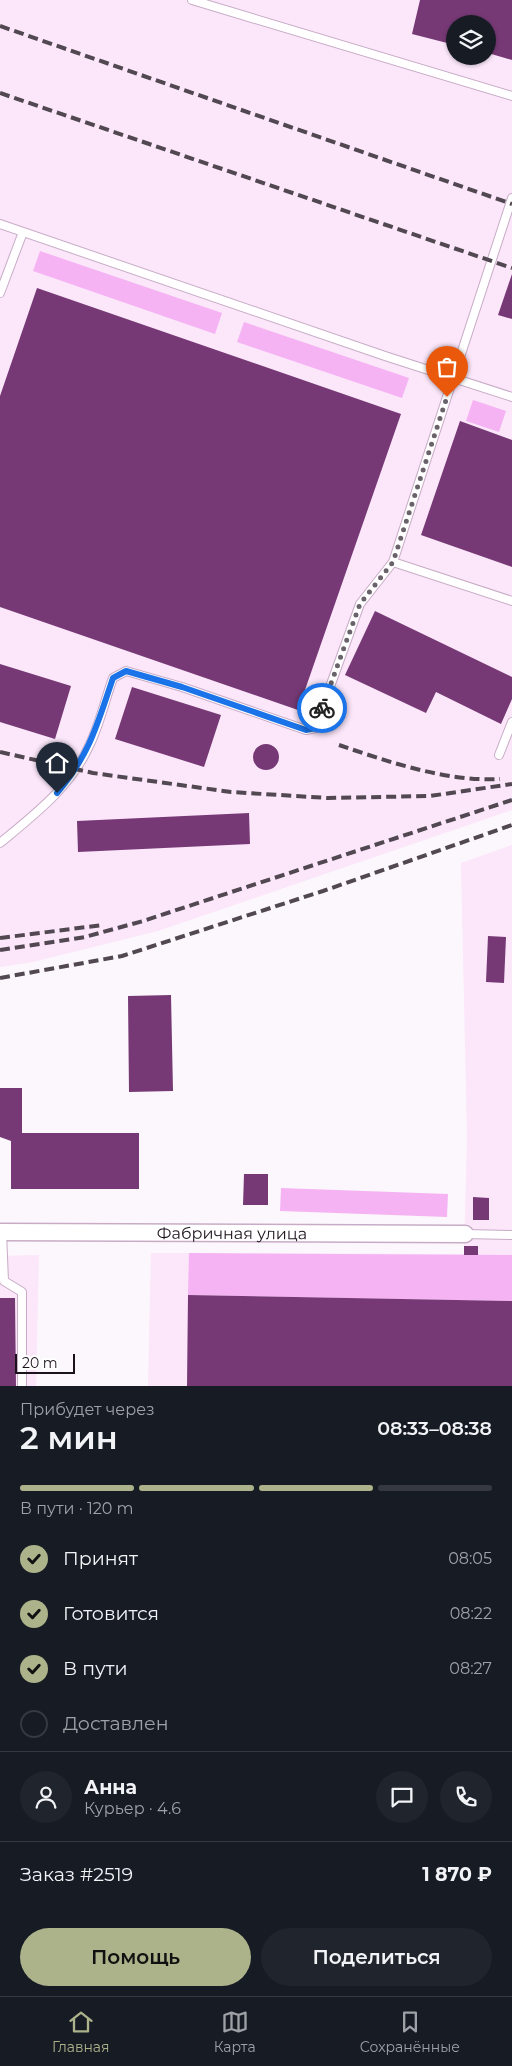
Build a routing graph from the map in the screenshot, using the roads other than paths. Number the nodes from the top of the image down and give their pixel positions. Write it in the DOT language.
graph roads {
  1 [pos="192,0"];
  2 [pos="512,96"];
  3 [pos="512,198"];
  4 [pos="0,224"];
  5 [pos="23,232"];
  6 [pos="0,293"];
  7 [pos="453,378"];
  8 [pos="512,397"];
  9 [pos="393,562"];
  10 [pos="512,601"];
  11 [pos="512,722"];
  12 [pos="499,755"];
  13 [pos="0,843"];
  14 [pos="1,1232"];
  15 [pos="465,1234"];
  16 [pos="512,1235"];
  17 [pos="22,1386"];
  1 -- 2 [label="lane"];
  3 -- 7 [label="lane"];
  4 -- 5 [label="lane"];
  5 -- 6 [label="lane"];
  5 -- 7 [label="lane"];
  7 -- 8 [label="lane"];
  7 -- 9 [label="lane"];
  9 -- 10 [label="lane"];
  9 -- 13 [label="lane"];
  11 -- 12 [label="lane"];
  14 -- 15 [label="street, Фабричная улица"];
  14 -- 17 [label="lane"];
  15 -- 16 [label="lane"];
}
